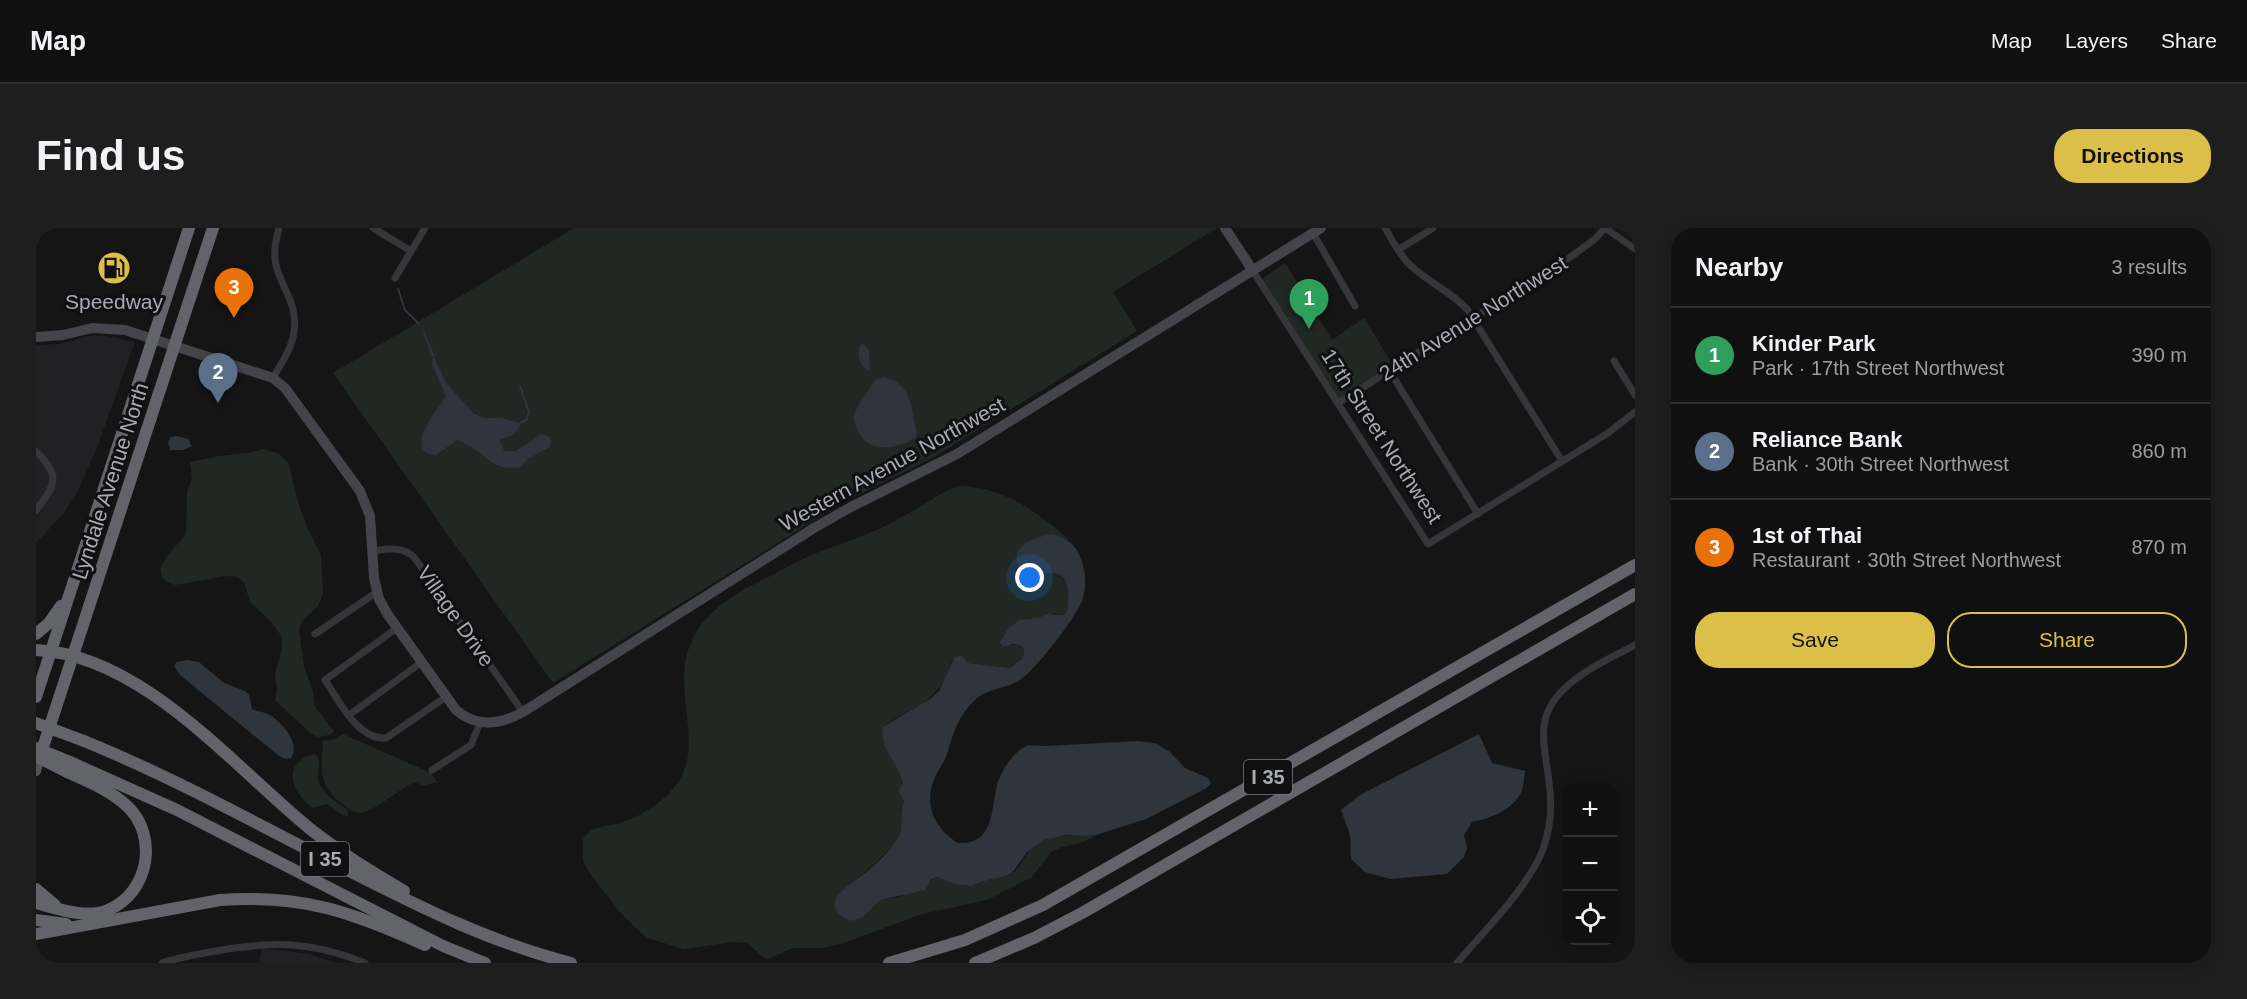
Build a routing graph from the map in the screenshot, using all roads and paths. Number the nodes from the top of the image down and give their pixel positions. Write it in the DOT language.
graph roads {
  1 [pos="189,228"];
  2 [pos="213,228"];
  3 [pos="279,228"];
  4 [pos="373,228"];
  5 [pos="425,228"];
  6 [pos="1225,228"];
  7 [pos="1385,228"];
  8 [pos="1433,228"];
  9 [pos="1605,228"];
  10 [pos="1317,231"];
  11 [pos="1635,249"];
  12 [pos="1398,250"];
  13 [pos="411,251"];
  14 [pos="1253,271"];
  15 [pos="395,278"];
  16 [pos="1355,306"];
  17 [pos="1473,318"];
  18 [pos="36,337"];
  19 [pos="152,338"];
  20 [pos="174,345"];
  21 [pos="1614,361"];
  22 [pos="1389,370"];
  23 [pos="273,378"];
  24 [pos="1635,395"];
  25 [pos="1338,403"];
  26 [pos="1635,412"];
  27 [pos="36,452"];
  28 [pos="1562,461"];
  29 [pos="36,510"];
  30 [pos="1478,514"];
  31 [pos="373,551"];
  32 [pos="1635,565"];
  33 [pos="75,579"];
  34 [pos="377,592"];
  35 [pos="1635,594"];
  36 [pos="397,628"];
  37 [pos="36,634"];
  38 [pos="315,634"];
  39 [pos="1635,645"];
  40 [pos="36,650"];
  41 [pos="51,651"];
  42 [pos="74,657"];
  43 [pos="422,662"];
  44 [pos="36,697"];
  45 [pos="446,697"];
  46 [pos="523,712"];
  47 [pos="349,714"];
  48 [pos="36,723"];
  49 [pos="480,723"];
  50 [pos="38,750"];
  51 [pos="69,767"];
  52 [pos="432,770"];
  53 [pos="36,771"];
  54 [pos="36,889"];
  55 [pos="36,903"];
  56 [pos="67,911"];
  57 [pos="36,920"];
  58 [pos="89,923"];
  59 [pos="472,931"];
  60 [pos="36,934"];
  61 [pos="162,963"];
  62 [pos="365,963"];
  63 [pos="473,963"];
  64 [pos="485,963"];
  65 [pos="571,963"];
  66 [pos="889,963"];
  67 [pos="975,963"];
  68 [pos="1457,963"];
  1 -- 19 [label="highway, Lyndale Avenue North"];
  2 -- 20 [label="highway, Lyndale Avenue North"];
  3 -- 23 [label="street"];
  4 -- 13 [label="street"];
  5 -- 13 [label="street"];
  6 -- 14 [label="street, 17th Street Northwest"];
  7 -- 12 [label="street"];
  8 -- 12 [label="street"];
  9 -- 11 [label="street"];
  9 -- 17 [label="street, 24th Avenue Northwest"];
  10 -- 14 [label="street, Western Avenue Northwest"];
  10 -- 16 [label="street"];
  12 -- 17 [label="street"];
  13 -- 15 [label="street"];
  14 -- 25 [label="street, 17th Street Northwest"];
  14 -- 46 [label="street, Western Avenue Northwest"];
  17 -- 22 [label="street, 24th Avenue Northwest"];
  17 -- 28 [label="street"];
  18 -- 19 [label="street"];
  19 -- 20 [label="street"];
  19 -- 33 [label="highway, Lyndale Avenue North"];
  20 -- 23 [label="street"];
  20 -- 42 [label="highway, Lyndale Avenue North"];
  21 -- 24 [label="street"];
  22 -- 25 [label="street, 24th Avenue Northwest"];
  22 -- 30 [label="street"];
  23 -- 31 [label="street"];
  25 -- 30 [label="street, 17th Street Northwest"];
  26 -- 28 [label="street"];
  27 -- 29 [label="street"];
  28 -- 30 [label="street"];
  31 -- 34 [label="street"];
  31 -- 46 [label="street, Village Drive"];
  32 -- 66 [label="highway, I 35"];
  33 -- 37 [label="highway"];
  33 -- 41 [label="highway, Lyndale Avenue North"];
  34 -- 36 [label="street"];
  34 -- 38 [label="street"];
  35 -- 67 [label="highway, I 35"];
  36 -- 43 [label="street"];
  36 -- 47 [label="street"];
  39 -- 68 [label="street"];
  40 -- 41 [label="highway"];
  41 -- 42 [label="highway"];
  41 -- 44 [label="highway, Lyndale Avenue North"];
  42 -- 50 [label="highway, Lyndale Avenue North"];
  42 -- 59 [label="highway"];
  43 -- 45 [label="street"];
  43 -- 47 [label="street"];
  45 -- 47 [label="street"];
  45 -- 49 [label="street"];
  46 -- 49 [label="street, Western Avenue Northwest"];
  48 -- 59 [label="highway, I 35, bridge"];
  49 -- 52 [label="street"];
  50 -- 51 [label="highway, I 35, bridge"];
  50 -- 53 [label="main road"];
  51 -- 56 [label="highway"];
  51 -- 64 [label="highway, I 35"];
  54 -- 56 [label="highway"];
  55 -- 56 [label="highway"];
  57 -- 58 [label="highway"];
  58 -- 60 [label="highway"];
  58 -- 63 [label="highway"];
  59 -- 65 [label="highway, I 35"];
  61 -- 62 [label="street"];
}
